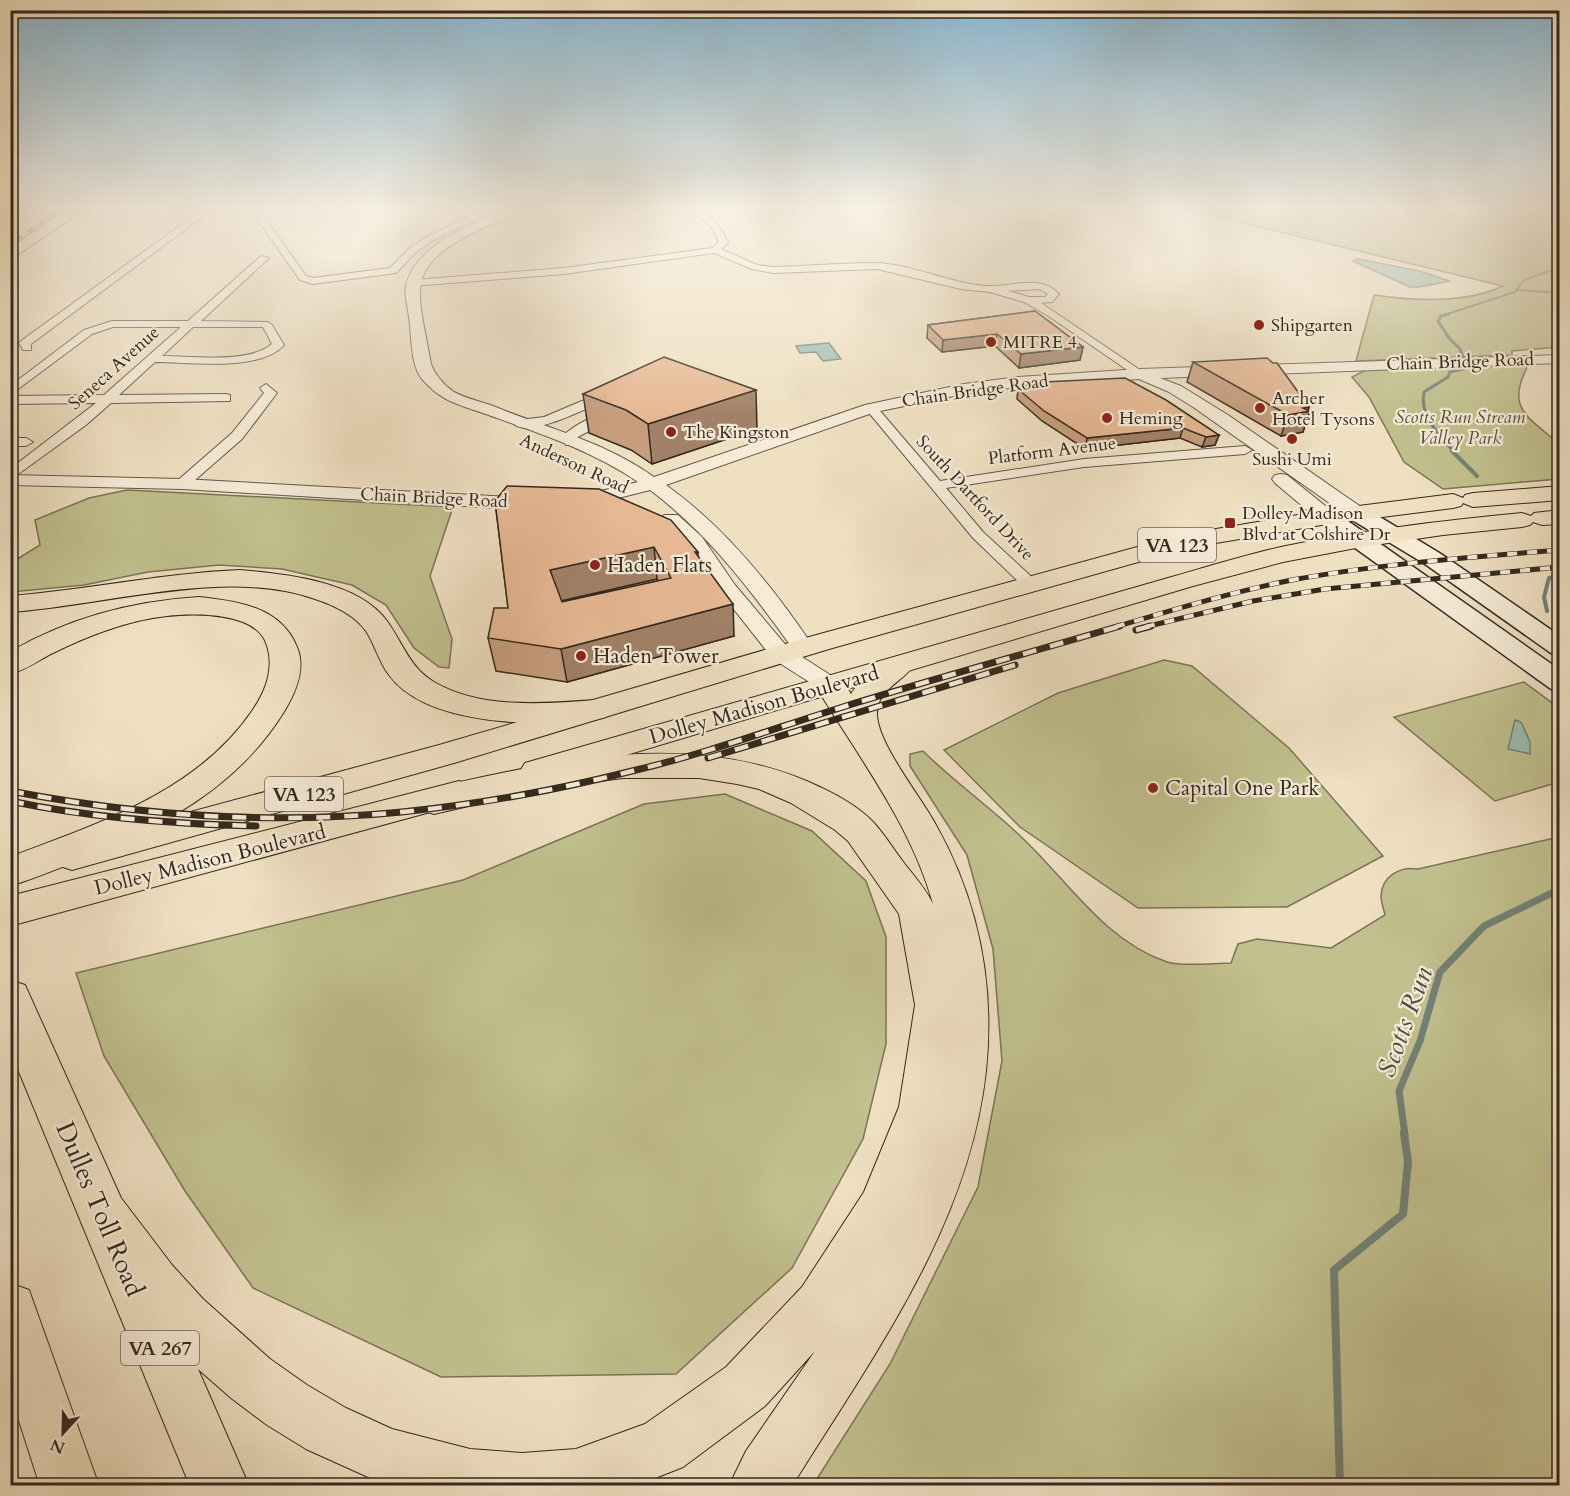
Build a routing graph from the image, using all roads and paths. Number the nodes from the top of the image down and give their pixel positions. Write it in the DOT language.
graph roads {
  1 [pos="117,276"];
  2 [pos="244,276"];
  3 [pos="301,276"];
  4 [pos="355,276"];
  5 [pos="416,276"];
  6 [pos="504,276"];
  7 [pos="920,276"];
  8 [pos="413,283"];
  9 [pos="1014,291"];
  10 [pos="1028,300"];
  11 [pos="1048,300"];
  12 [pos="1051,313"];
  13 [pos="190,323"];
  14 [pos="27,348"];
  15 [pos="150,359"];
  16 [pos="1560,359"];
  17 [pos="1140,374"];
  18 [pos="1159,385"];
  19 [pos="624,387"];
  20 [pos="266,388"];
  21 [pos="10,392"];
  22 [pos="226,398"];
  23 [pos="107,399"];
  24 [pos="10,400"];
  25 [pos="466,404"];
  26 [pos="870,408"];
  27 [pos="620,410"];
  28 [pos="520,424"];
  29 [pos="10,442"];
  30 [pos="26,442"];
  31 [pos="571,442"];
  32 [pos="1245,450"];
  33 [pos="10,478"];
  34 [pos="182,484"];
  35 [pos="935,486"];
  36 [pos="642,487"];
  37 [pos="1560,493"];
  38 [pos="1328,517"];
  39 [pos="1541,518"];
  40 [pos="1359,527"];
  41 [pos="1395,535"];
  42 [pos="1030,584"];
  43 [pos="10,604"];
  44 [pos="1498,639"];
  45 [pos="1560,648"];
  46 [pos="792,651"];
  47 [pos="10,665"];
  48 [pos="899,665"];
  49 [pos="1560,669"];
  50 [pos="1560,683"];
  51 [pos="830,685"];
  52 [pos="596,710"];
  53 [pos="866,744"];
  54 [pos="434,801"];
  55 [pos="10,873"];
  56 [pos="10,911"];
  57 [pos="10,998"];
  58 [pos="100,1210"];
  59 [pos="10,1309"];
  60 [pos="70,1485"];
  61 [pos="220,1485"];
  62 [pos="758,1485"];
  1 -- 14 [label="street"];
  2 -- 13 [label="street, Seneca Avenue"];
  3 -- 4 [label="street"];
  5 -- 8 [label="street"];
  6 -- 8 [label="street"];
  7 -- 9 [label="street"];
  8 -- 25 [label="street, Anderson Road"];
  9 -- 10 [label="street"];
  9 -- 11 [label="street"];
  10 -- 11 [label="street"];
  10 -- 12 [label="street"];
  11 -- 12 [label="street"];
  12 -- 17 [label="street"];
  13 -- 15 [label="street, Seneca Avenue"];
  13 -- 15 [label="street"];
  13 -- 21 [label="street"];
  15 -- 23 [label="street, Seneca Avenue"];
  16 -- 17 [label="street, Chain Bridge Road"];
  17 -- 18 [label="street"];
  17 -- 26 [label="street, Chain Bridge Road"];
  18 -- 32 [label="street"];
  18 -- 40 [label="street"];
  19 -- 28 [label="street"];
  20 -- 34 [label="street"];
  22 -- 23 [label="street"];
  23 -- 24 [label="street"];
  23 -- 33 [label="street, Seneca Avenue"];
  25 -- 28 [label="street, Anderson Road"];
  25 -- 36 [label="street, Anderson Road"];
  26 -- 35 [label="street, South Dartford Drive"];
  26 -- 36 [label="street, Chain Bridge Road"];
  27 -- 31 [label="street"];
  28 -- 31 [label="street, Anderson Road"];
  29 -- 30 [label="street"];
  31 -- 36 [label="street, Anderson Road"];
  32 -- 35 [label="street, Platform Avenue"];
  32 -- 38 [label="street"];
  33 -- 34 [label="street, Chain Bridge Road"];
  34 -- 36 [label="street, Chain Bridge Road"];
  35 -- 42 [label="street, South Dartford Drive"];
  36 -- 46 [label="street, Anderson Road"];
  37 -- 40 [label="main road, Dolley Madison Boulevard / VA 123"];
  38 -- 40 [label="main road, Dolley Madison Boulevard / VA 123"];
  38 -- 42 [label="main road, Dolley Madison Boulevard / VA 123"];
  39 -- 41 [label="main road, Dolley Madison Boulevard / VA 123"];
  40 -- 41 [label="main road, Dolley Madison Boulevard / VA 123"];
  40 -- 44 [label="main road"];
  40 -- 48 [label="main road, Dolley Madison Boulevard / VA 123"];
  41 -- 45 [label="main road"];
  42 -- 46 [label="main road, Dolley Madison Boulevard / VA 123"];
  43 -- 52 [label="highway"];
  44 -- 49 [label="main road"];
  44 -- 50 [label="main road"];
  46 -- 51 [label="main road"];
  46 -- 52 [label="main road, Dolley Madison Boulevard / VA 123"];
  47 -- 55 [label="highway"];
  48 -- 51 [label="main road, Dolley Madison Boulevard / VA 123"];
  48 -- 53 [label="highway"];
  51 -- 53 [label="highway"];
  51 -- 54 [label="main road, Dolley Madison Boulevard / VA 123"];
  52 -- 55 [label="main road, Dolley Madison Boulevard / VA 123"];
  53 -- 62 [label="highway"];
  54 -- 56 [label="main road, Dolley Madison Boulevard / VA 123"];
  54 -- 58 [label="highway"];
  57 -- 58 [label="highway, Dulles Toll Road / VA 267"];
  58 -- 61 [label="highway, Dulles Toll Road / VA 267"];
  59 -- 60 [label="highway"];
}
